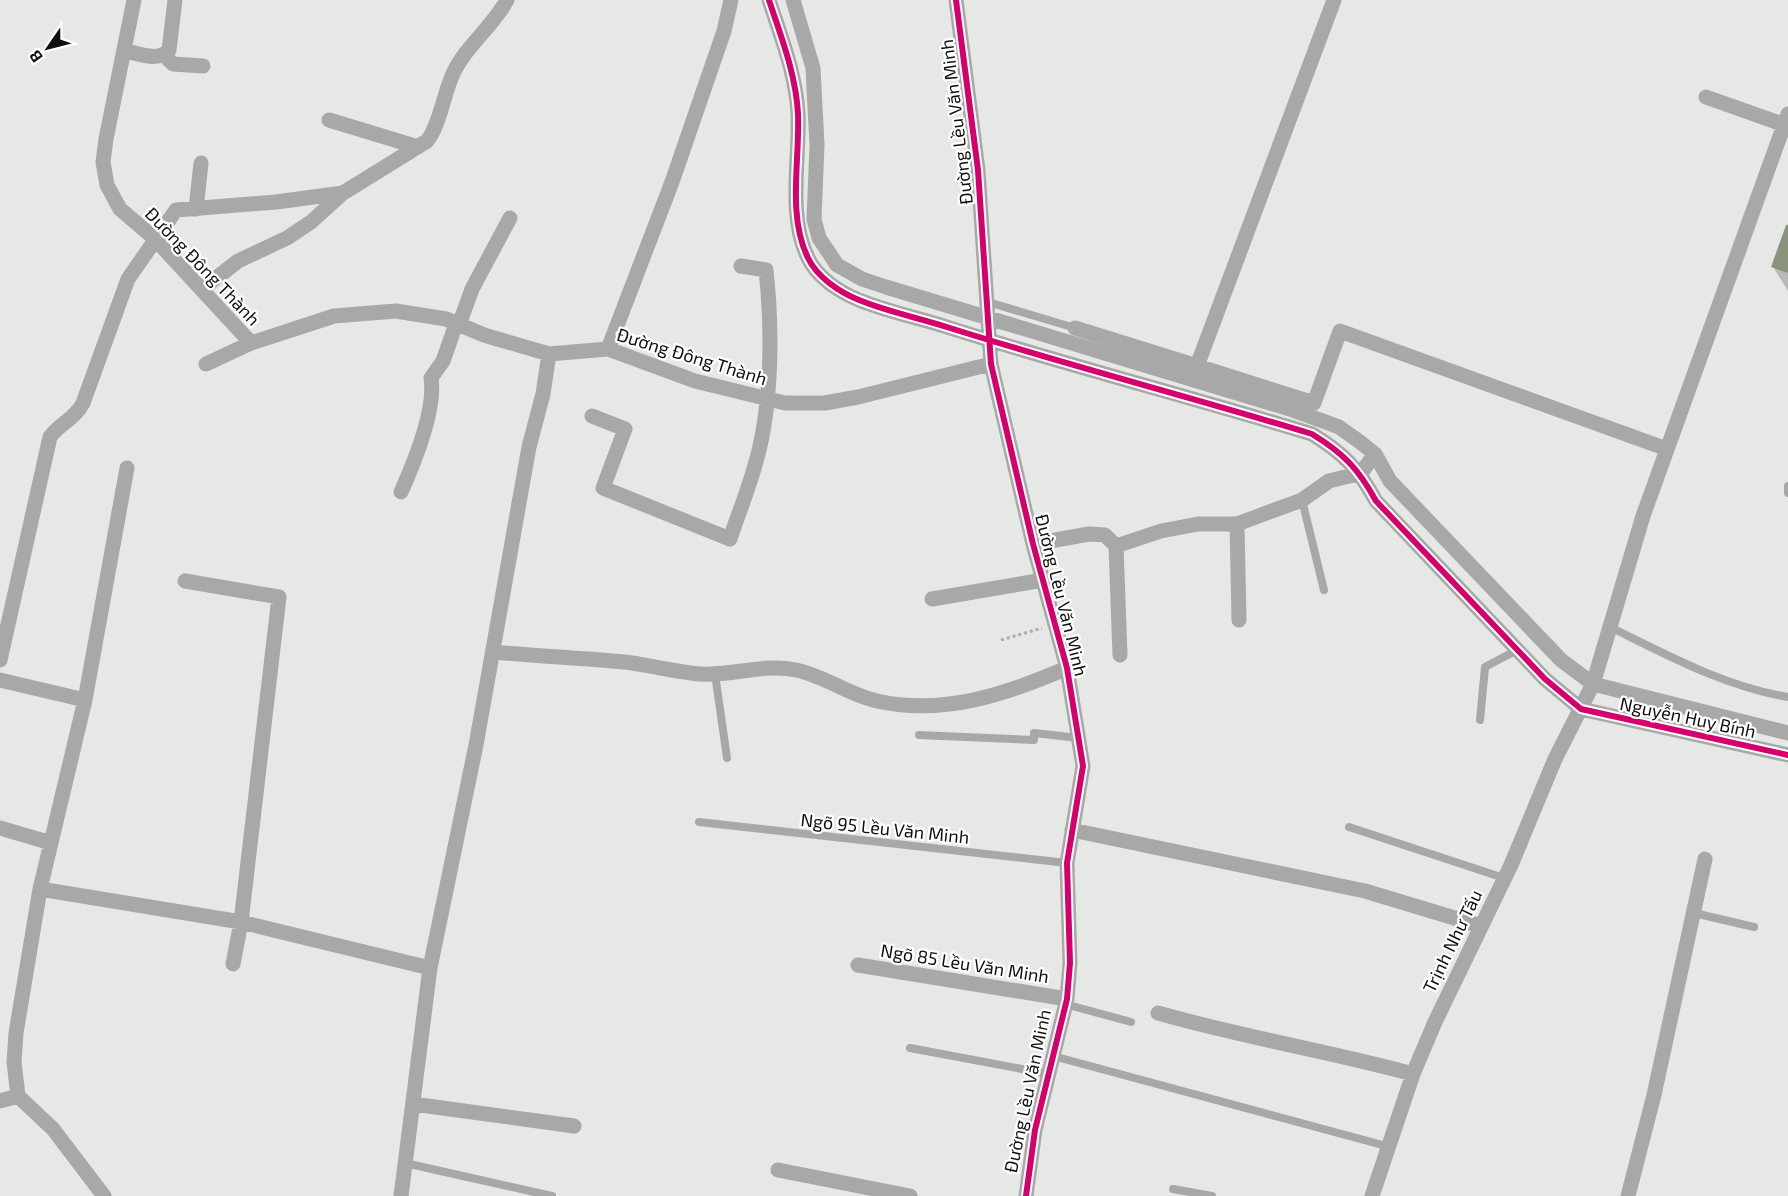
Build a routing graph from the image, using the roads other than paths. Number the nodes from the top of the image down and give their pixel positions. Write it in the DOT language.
graph roads {
  1 [pos="134,0"];
  2 [pos="175,0"];
  3 [pos="507,0"];
  4 [pos="731,0"];
  5 [pos="769,0"];
  6 [pos="793,0"];
  7 [pos="956,0"];
  8 [pos="1334,0"];
  9 [pos="126,51"];
  10 [pos="164,55"];
  11 [pos="203,66"];
  12 [pos="1706,97"];
  13 [pos="329,120"];
  14 [pos="1787,122"];
  15 [pos="418,147"];
  16 [pos="201,163"];
  17 [pos="797,169"];
  18 [pos="816,169"];
  19 [pos="343,192"];
  20 [pos="196,209"];
  21 [pos="510,218"];
  22 [pos="154,238"];
  23 [pos="741,266"];
  24 [pos="201,289"];
  25 [pos="988,309"];
  26 [pos="458,324"];
  27 [pos="1075,328"];
  28 [pos="990,342"];
  29 [pos="251,344"];
  30 [pos="608,349"];
  31 [pos="549,354"];
  32 [pos="206,364"];
  33 [pos="991,364"];
  34 [pos="1197,366"];
  35 [pos="766,399"];
  36 [pos="592,417"];
  37 [pos="1668,449"];
  38 [pos="1376,454"];
  39 [pos="127,468"];
  40 [pos="1361,473"];
  41 [pos="1788,486"];
  42 [pos="400,492"];
  43 [pos="1788,493"];
  44 [pos="1302,500"];
  45 [pos="1237,524"];
  46 [pos="1033,544"];
  47 [pos="1116,546"];
  48 [pos="1043,580"];
  49 [pos="185,581"];
  50 [pos="1324,590"];
  51 [pos="932,599"];
  52 [pos="1239,620"];
  53 [pos="1612,628"];
  54 [pos="1517,650"];
  55 [pos="492,652"];
  56 [pos="1120,655"];
  57 [pos="0,660"];
  58 [pos="1067,668"];
  59 [pos="715,674"];
  60 [pos="0,680"];
  61 [pos="1593,684"];
  62 [pos="1788,697"];
  63 [pos="85,700"];
  64 [pos="1581,709"];
  65 [pos="1480,720"];
  66 [pos="1788,733"];
  67 [pos="919,735"];
  68 [pos="1079,738"];
  69 [pos="1788,755"];
  70 [pos="727,759"];
  71 [pos="699,822"];
  72 [pos="1349,827"];
  73 [pos="0,828"];
  74 [pos="1072,830"];
  75 [pos="51,843"];
  76 [pos="1706,859"];
  77 [pos="1066,863"];
  78 [pos="1504,878"];
  79 [pos="40,889"];
  80 [pos="1694,913"];
  81 [pos="241,922"];
  82 [pos="1481,926"];
  83 [pos="1754,927"];
  84 [pos="233,964"];
  85 [pos="858,965"];
  86 [pos="430,968"];
  87 [pos="1066,1002"];
  88 [pos="1158,1012"];
  89 [pos="1131,1022"];
  90 [pos="910,1048"];
  91 [pos="1053,1056"];
  92 [pos="1049,1074"];
  93 [pos="1413,1074"];
  94 [pos="18,1096"];
  95 [pos="0,1101"];
  96 [pos="413,1104"];
  97 [pos="574,1126"];
  98 [pos="1390,1147"];
  99 [pos="405,1164"];
  100 [pos="778,1170"];
  101 [pos="1173,1189"];
  102 [pos="104,1196"];
  103 [pos="401,1196"];
  104 [pos="552,1196"];
  105 [pos="910,1196"];
  106 [pos="1026,1196"];
  107 [pos="1212,1196"];
  108 [pos="1372,1196"];
  109 [pos="1628,1196"];
  1 -- 9 [label="street, Đường Đông Thành"];
  2 -- 10 [label="street"];
  3 -- 15 [label="street"];
  4 -- 30 [label="street"];
  5 -- 17 [label="street"];
  6 -- 18 [label="street"];
  7 -- 25 [label="street, Đường Lều Văn Minh"];
  8 -- 34 [label="street"];
  9 -- 10 [label="street"];
  9 -- 22 [label="street, Đường Đông Thành"];
  10 -- 11 [label="street"];
  12 -- 14 [label="street"];
  13 -- 15 [label="street"];
  14 -- 37 [label="street, Trịnh Như Tấu"];
  15 -- 19 [label="street"];
  16 -- 20 [label="street"];
  17 -- 18 [label="street"];
  17 -- 28 [label="street"];
  18 -- 25 [label="street"];
  19 -- 20 [label="street"];
  19 -- 24 [label="street"];
  20 -- 22 [label="street"];
  21 -- 26 [label="street"];
  22 -- 24 [label="street, Đường Đông Thành"];
  22 -- 57 [label="street"];
  23 -- 35 [label="street"];
  24 -- 29 [label="street, Đường Đông Thành"];
  25 -- 27 [label="lane"];
  25 -- 28 [label="street, Đường Lều Văn Minh"];
  25 -- 38 [label="street"];
  26 -- 29 [label="street, Đường Đông Thành"];
  26 -- 31 [label="street, Đường Đông Thành"];
  26 -- 42 [label="street"];
  27 -- 34 [label="street"];
  28 -- 33 [label="street, Đường Lều Văn Minh"];
  28 -- 40 [label="street"];
  29 -- 32 [label="street"];
  30 -- 31 [label="street, Đường Đông Thành"];
  30 -- 35 [label="street, Đường Đông Thành"];
  31 -- 55 [label="street"];
  33 -- 35 [label="street, Đường Đông Thành"];
  33 -- 46 [label="street, Đường Lều Văn Minh"];
  34 -- 37 [label="street"];
  35 -- 36 [label="street"];
  37 -- 53 [label="street, Trịnh Như Tấu"];
  38 -- 40 [label="street"];
  38 -- 61 [label="street"];
  39 -- 63 [label="street"];
  40 -- 44 [label="street"];
  40 -- 54 [label="street"];
  41 -- 43 [label="lane"];
  44 -- 45 [label="street"];
  44 -- 50 [label="lane"];
  45 -- 47 [label="street"];
  45 -- 52 [label="street"];
  46 -- 47 [label="street"];
  46 -- 48 [label="street, Đường Lều Văn Minh"];
  47 -- 56 [label="street"];
  48 -- 51 [label="street"];
  48 -- 58 [label="street, Đường Lều Văn Minh"];
  49 -- 81 [label="street"];
  53 -- 61 [label="street, Trịnh Như Tấu"];
  53 -- 62 [label="lane"];
  54 -- 64 [label="street"];
  54 -- 65 [label="lane"];
  55 -- 59 [label="street"];
  55 -- 86 [label="street"];
  58 -- 59 [label="street"];
  58 -- 68 [label="street, Đường Lều Văn Minh"];
  59 -- 70 [label="lane"];
  60 -- 63 [label="street"];
  61 -- 64 [label="street, Trịnh Như Tấu"];
  61 -- 66 [label="street"];
  63 -- 75 [label="street"];
  64 -- 69 [label="street, Nguyễn Huy Bính"];
  64 -- 78 [label="street, Trịnh Như Tấu"];
  67 -- 68 [label="lane"];
  68 -- 74 [label="street, Đường Lều Văn Minh"];
  71 -- 77 [label="lane, Ngõ 95 Lều Văn Minh"];
  72 -- 78 [label="lane"];
  73 -- 75 [label="street"];
  74 -- 77 [label="street, Đường Lều Văn Minh"];
  74 -- 82 [label="street"];
  75 -- 79 [label="street"];
  76 -- 80 [label="street"];
  77 -- 87 [label="street, Đường Lều Văn Minh"];
  78 -- 82 [label="street, Trịnh Như Tấu"];
  79 -- 81 [label="street"];
  79 -- 94 [label="street"];
  80 -- 83 [label="lane"];
  80 -- 109 [label="street"];
  81 -- 84 [label="street"];
  81 -- 86 [label="street"];
  82 -- 93 [label="street, Trịnh Như Tấu"];
  85 -- 87 [label="street, Ngõ 85 Lều Văn Minh"];
  86 -- 96 [label="street"];
  87 -- 89 [label="lane"];
  87 -- 91 [label="street, Đường Lều Văn Minh"];
  88 -- 93 [label="street"];
  90 -- 92 [label="lane"];
  91 -- 92 [label="street, Đường Lều Văn Minh"];
  91 -- 98 [label="lane"];
  92 -- 106 [label="street, Đường Lều Văn Minh"];
  93 -- 98 [label="street, Trịnh Như Tấu"];
  94 -- 95 [label="street"];
  94 -- 102 [label="street"];
  96 -- 97 [label="street"];
  96 -- 99 [label="street"];
  98 -- 108 [label="street, Trịnh Như Tấu"];
  99 -- 103 [label="street"];
  99 -- 104 [label="lane"];
  100 -- 105 [label="street"];
  101 -- 107 [label="lane"];
}
